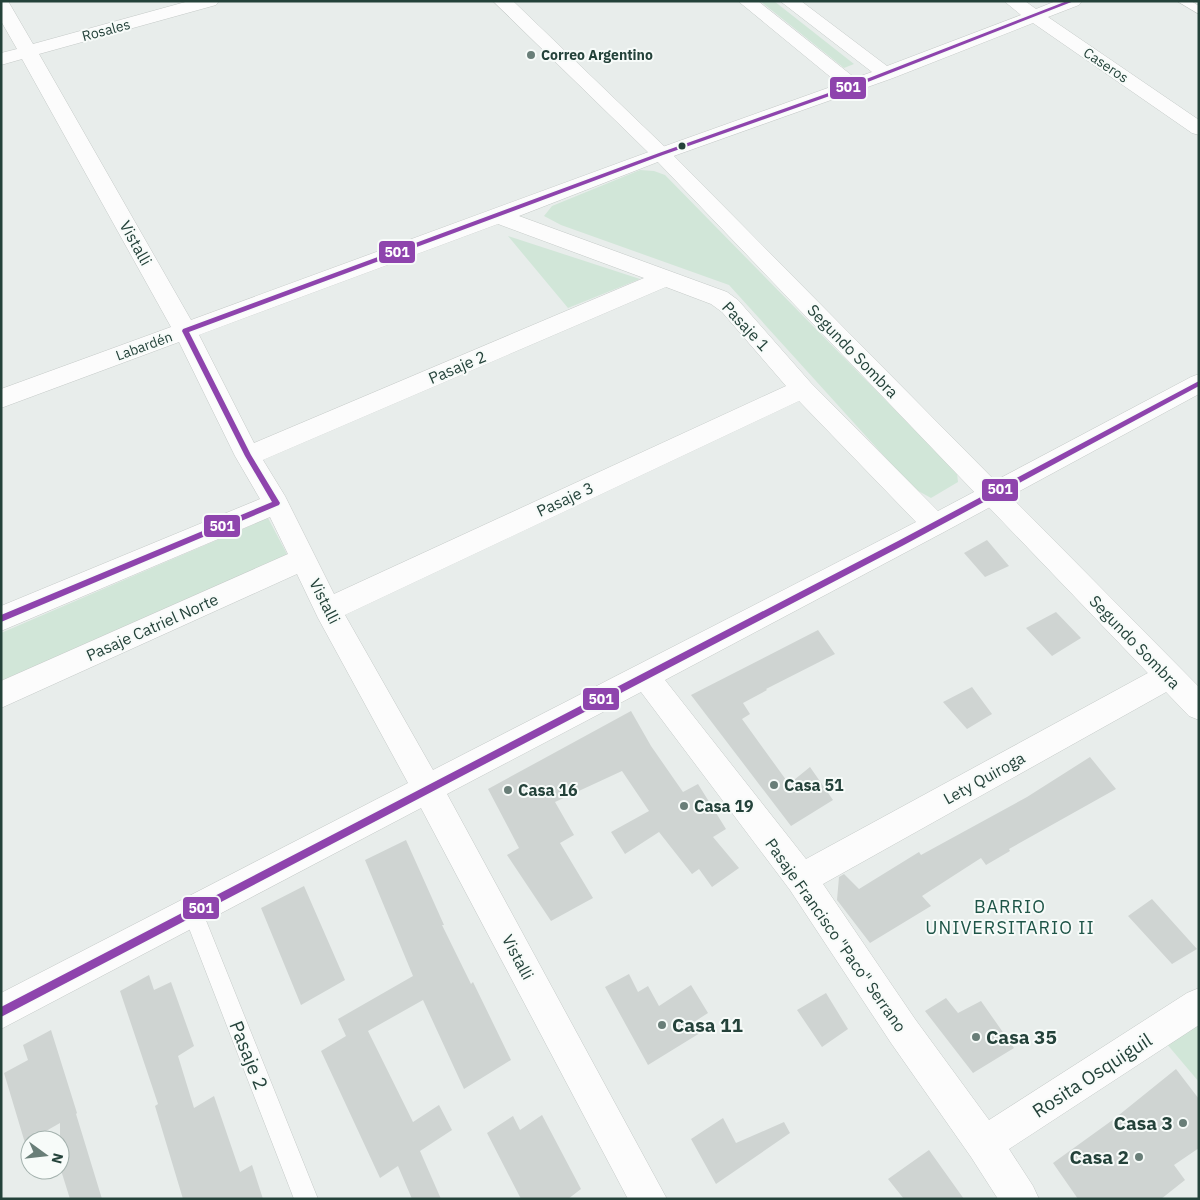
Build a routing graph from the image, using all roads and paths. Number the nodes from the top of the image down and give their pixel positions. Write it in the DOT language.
graph roads {
  1 [pos="210,1"];
  2 [pos="502,1"];
  3 [pos="747,1"];
  4 [pos="789,1"];
  5 [pos="1013,1"];
  6 [pos="1073,1"];
  7 [pos="1182,1"];
  8 [pos="1,4"];
  9 [pos="1199,11"];
  10 [pos="1034,16"];
  11 [pos="27,51"];
  12 [pos="1,59"];
  13 [pos="886,74"];
  14 [pos="853,86"];
  15 [pos="1199,129"];
  16 [pos="661,154"];
  17 [pos="498,216"];
  18 [pos="666,278"];
  19 [pos="185,331"];
  20 [pos="1199,383"];
  21 [pos="802,389"];
  22 [pos="1,399"];
  23 [pos="248,456"];
  24 [pos="993,495"];
  25 [pos="276,503"];
  26 [pos="935,525"];
  27 [pos="304,559"];
  28 [pos="328,610"];
  29 [pos="1,619"];
  30 [pos="1167,676"];
  31 [pos="646,677"];
  32 [pos="1,694"];
  33 [pos="1199,707"];
  34 [pos="428,788"];
  35 [pos="801,879"];
  36 [pos="192,910"];
  37 [pos="1199,1005"];
  38 [pos="1,1012"];
  39 [pos="984,1144"];
  40 [pos="306,1199"];
  41 [pos="648,1199"];
  42 [pos="1020,1199"];
  1 -- 11 [label="street, Rosales"];
  2 -- 16 [label="street, Segundo Sombra"];
  3 -- 14 [label="street"];
  4 -- 13 [label="street"];
  5 -- 10 [label="street, Caseros"];
  6 -- 10 [label="street, Labardén"];
  7 -- 9 [label="lane"];
  8 -- 11 [label="street, Vistalli"];
  10 -- 13 [label="street, Labardén"];
  10 -- 15 [label="street, Caseros"];
  11 -- 12 [label="street, Rosales"];
  11 -- 19 [label="street, Vistalli"];
  13 -- 14 [label="street, Labardén"];
  14 -- 16 [label="street, Labardén"];
  16 -- 17 [label="street, Labardén"];
  16 -- 24 [label="street, Segundo Sombra"];
  17 -- 18 [label="street, Pasaje 1"];
  17 -- 19 [label="street, Labardén"];
  18 -- 21 [label="street, Pasaje 1"];
  18 -- 23 [label="street, Pasaje 2"];
  19 -- 22 [label="street, Labardén"];
  19 -- 23 [label="street, Vistalli"];
  20 -- 24 [label="street"];
  21 -- 26 [label="street, Pasaje 1"];
  21 -- 28 [label="street, Pasaje 3"];
  23 -- 25 [label="street, Vistalli"];
  24 -- 26 [label="street"];
  24 -- 30 [label="street, Segundo Sombra"];
  25 -- 27 [label="street, Vistalli"];
  25 -- 29 [label="street"];
  26 -- 31 [label="street"];
  27 -- 28 [label="street, Vistalli"];
  27 -- 32 [label="street, Pasaje Catriel Norte"];
  28 -- 34 [label="street, Vistalli"];
  30 -- 33 [label="street, Segundo Sombra"];
  30 -- 35 [label="street, Lety Quiroga"];
  31 -- 34 [label="street"];
  31 -- 35 [label="street, Pasaje Francisco \"Paco\" Serrano"];
  34 -- 36 [label="street"];
  34 -- 41 [label="street, Vistalli"];
  35 -- 39 [label="street, Pasaje Francisco \"Paco\" Serrano"];
  36 -- 38 [label="street"];
  36 -- 40 [label="lane, Pasaje 2"];
  37 -- 39 [label="street, Rosita Osquiguil"];
  39 -- 42 [label="street, Pasaje Francisco \"Paco\" Serrano"];
}
